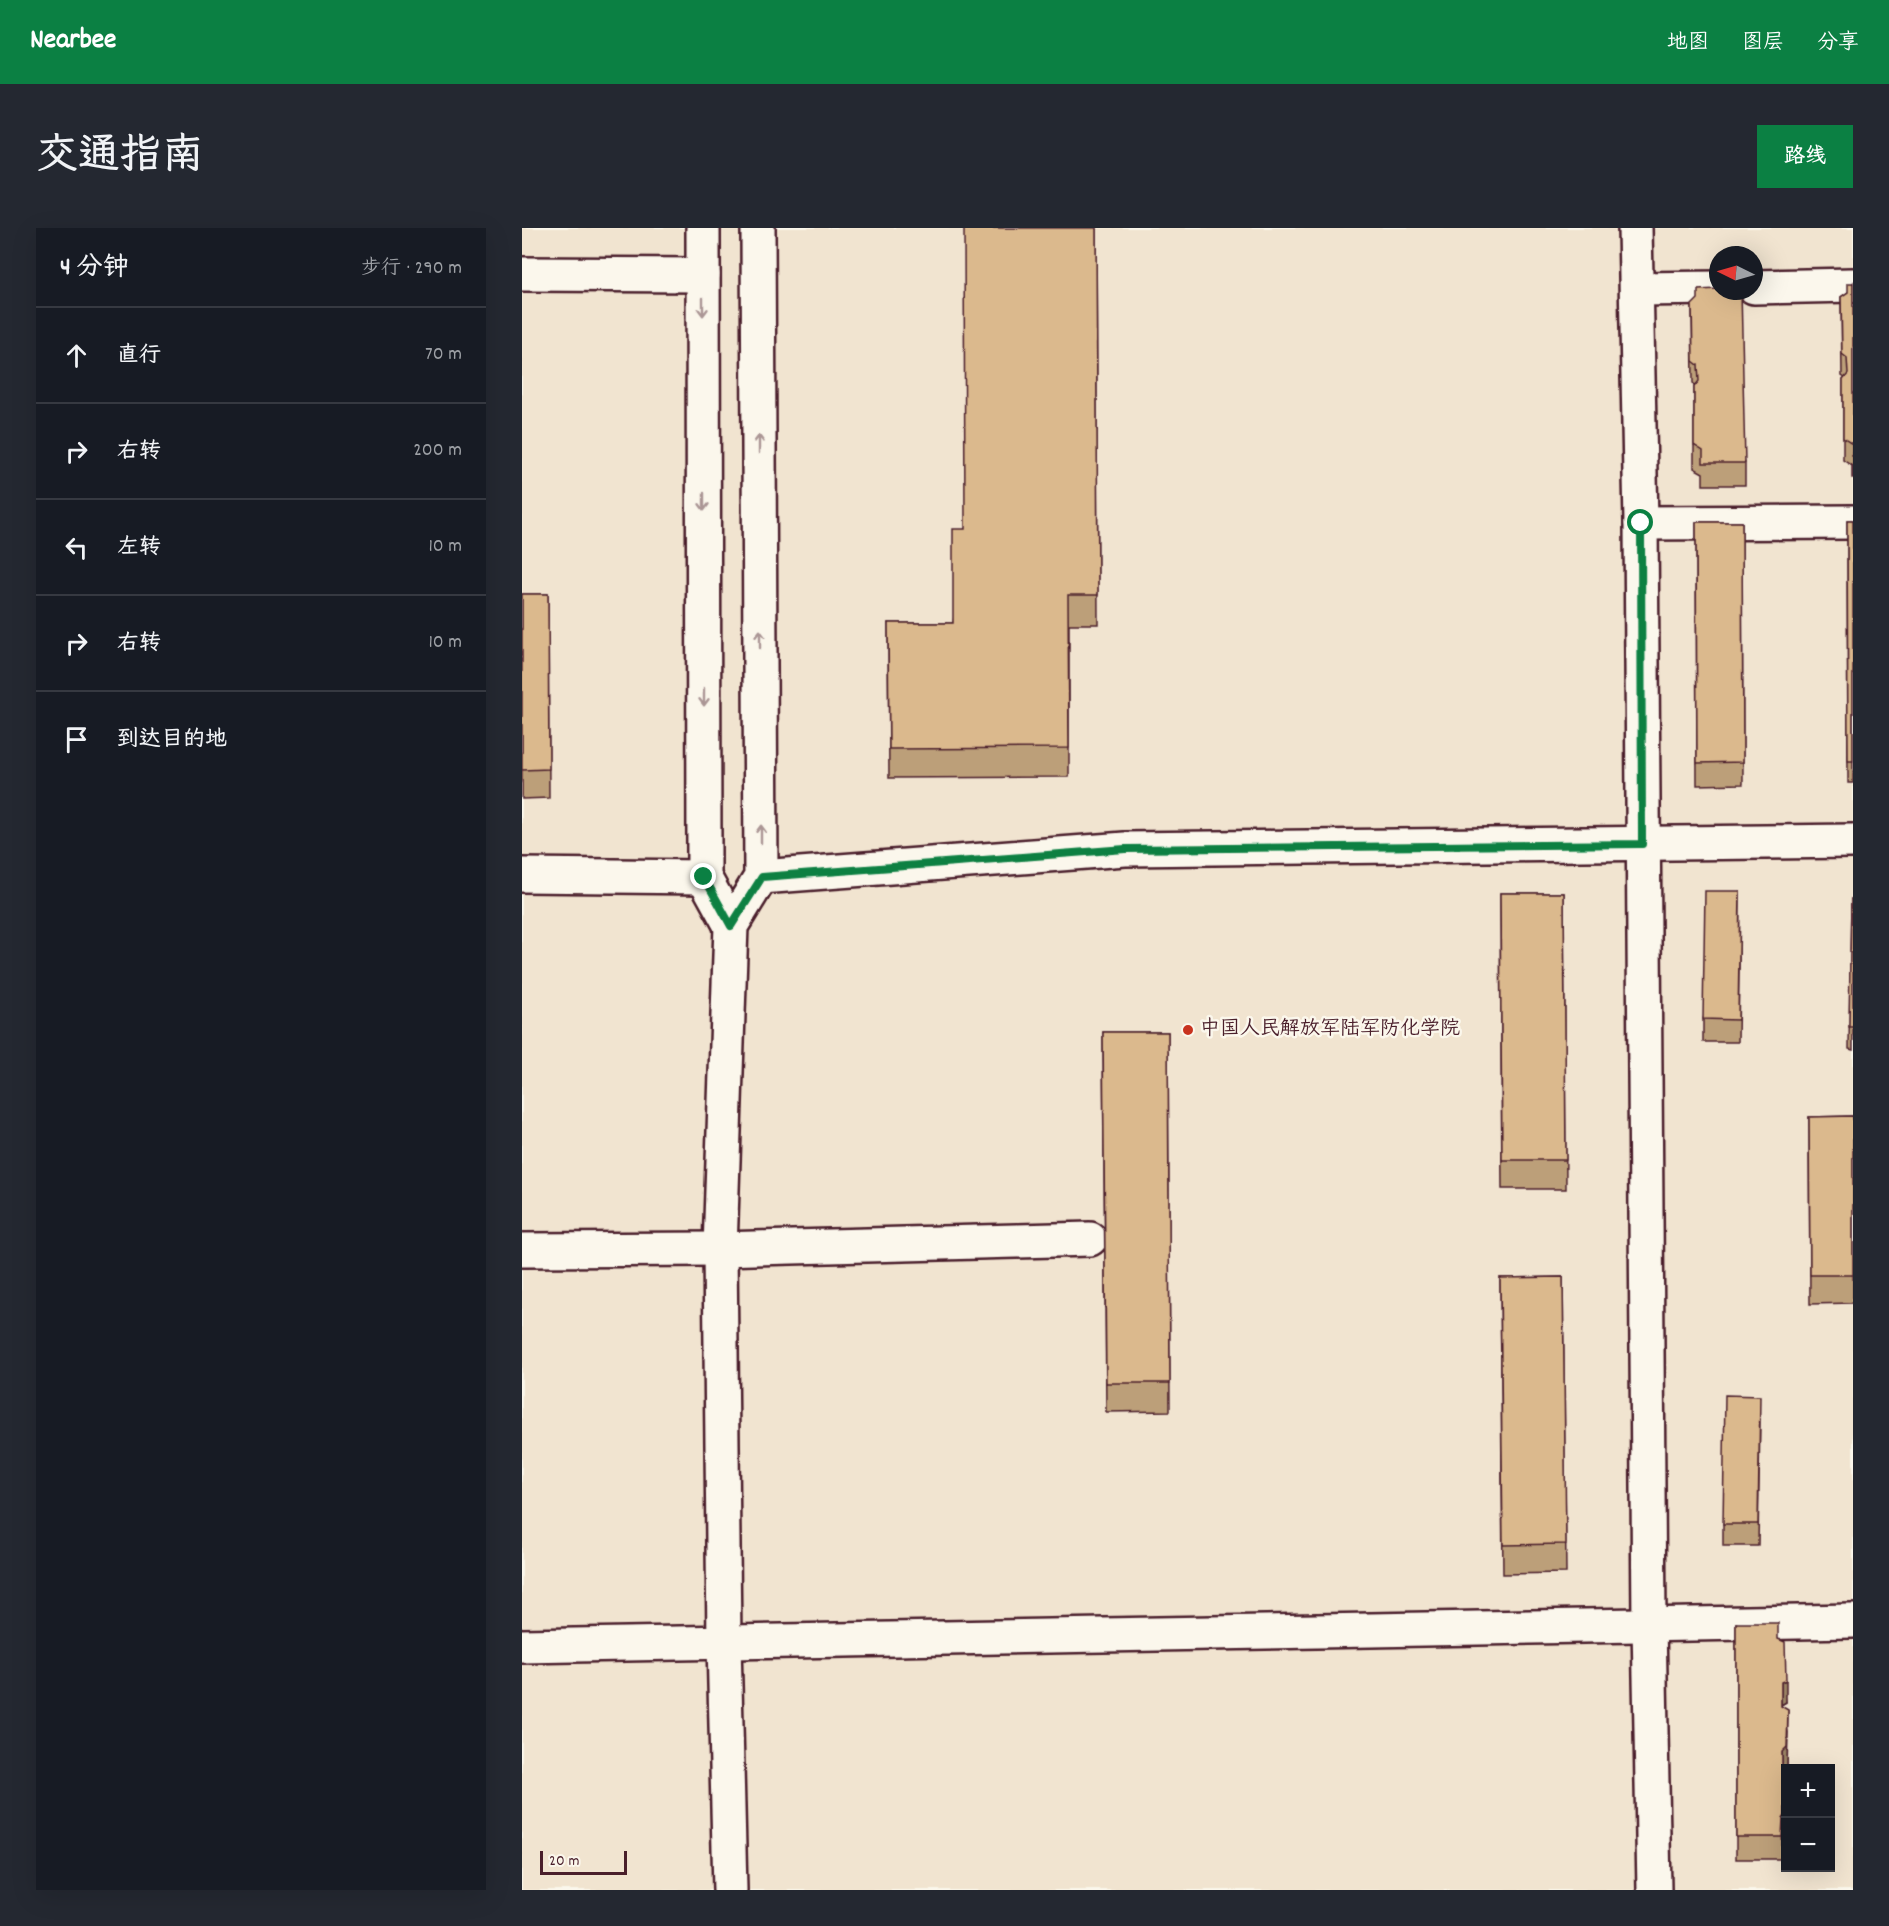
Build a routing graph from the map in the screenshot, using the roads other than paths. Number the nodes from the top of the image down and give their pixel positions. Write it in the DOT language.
graph roads {
  1 [pos="703,228"];
  2 [pos="758,228"];
  3 [pos="1635,228"];
  4 [pos="522,274"];
  5 [pos="703,275"];
  6 [pos="1853,285"];
  7 [pos="1763,287"];
  8 [pos="1709,288"];
  9 [pos="1637,289"];
  10 [pos="1853,522"];
  11 [pos="1641,523"];
  12 [pos="1853,841"];
  13 [pos="1642,844"];
  14 [pos="522,875"];
  15 [pos="704,877"];
  16 [pos="762,877"];
  17 [pos="731,926"];
  18 [pos="1090,1239"];
  19 [pos="720,1248"];
  20 [pos="522,1250"];
  21 [pos="1853,1621"];
  22 [pos="1649,1624"];
  23 [pos="723,1643"];
  24 [pos="522,1646"];
  25 [pos="730,1890"];
  26 [pos="1654,1890"];
  1 -- 5 [label="street"];
  16 -- 2 [label="street, one-way"];
  3 -- 9 [label="street"];
  4 -- 5 [label="street"];
  5 -- 15 [label="street, one-way"];
  6 -- 7 [label="street"];
  8 -- 9 [label="street"];
  9 -- 11 [label="street"];
  10 -- 11 [label="street"];
  11 -- 13 [label="street"];
  12 -- 13 [label="street"];
  13 -- 16 [label="street"];
  13 -- 22 [label="street"];
  14 -- 15 [label="street"];
  15 -- 17 [label="street"];
  16 -- 17 [label="street"];
  17 -- 19 [label="street"];
  18 -- 19 [label="street"];
  19 -- 20 [label="street"];
  19 -- 23 [label="street"];
  21 -- 22 [label="street"];
  22 -- 23 [label="street"];
  22 -- 26 [label="street"];
  23 -- 24 [label="street"];
  23 -- 25 [label="street"];
}
